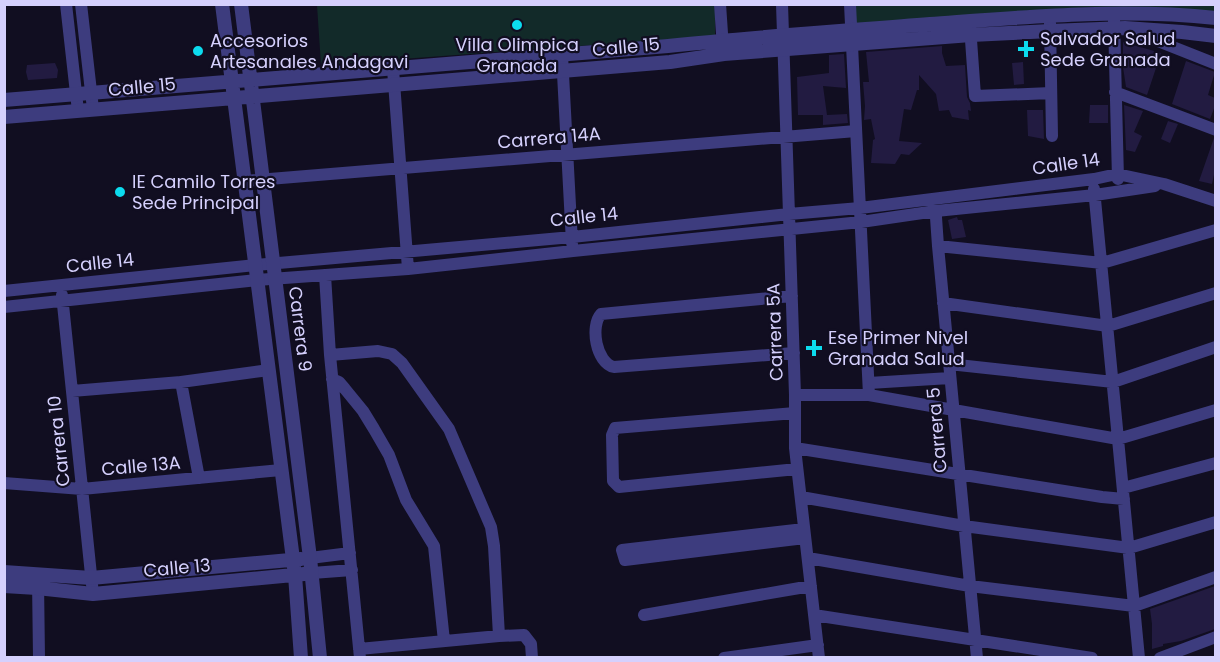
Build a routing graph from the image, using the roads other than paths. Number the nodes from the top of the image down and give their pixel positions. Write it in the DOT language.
graph roads {
  1 [pos="66,4"];
  2 [pos="81,4"];
  3 [pos="222,4"];
  4 [pos="241,4"];
  5 [pos="720,4"];
  6 [pos="782,4"];
  7 [pos="850,4"];
  8 [pos="1114,13"];
  9 [pos="1049,15"];
  10 [pos="1215,18"];
  11 [pos="970,28"];
  12 [pos="1119,28"];
  13 [pos="1050,31"];
  14 [pos="1215,36"];
  15 [pos="852,37"];
  16 [pos="784,43"];
  17 [pos="723,47"];
  18 [pos="561,55"];
  19 [pos="1215,64"];
  20 [pos="393,69"];
  21 [pos="562,71"];
  22 [pos="250,80"];
  23 [pos="232,82"];
  24 [pos="394,84"];
  25 [pos="1115,92"];
  26 [pos="91,93"];
  27 [pos="1051,93"];
  28 [pos="77,95"];
  29 [pos="252,96"];
  30 [pos="234,98"];
  31 [pos="4,100"];
  32 [pos="93,109"];
  33 [pos="78,111"];
  34 [pos="4,117"];
  35 [pos="1215,130"];
  36 [pos="856,131"];
  37 [pos="787,136"];
  38 [pos="1052,136"];
  39 [pos="567,154"];
  40 [pos="401,168"];
  41 [pos="1117,174"];
  42 [pos="1094,179"];
  43 [pos="263,180"];
  44 [pos="245,181"];
  45 [pos="1164,184"];
  46 [pos="1118,191"];
  47 [pos="1095,195"];
  48 [pos="1215,201"];
  49 [pos="935,205"];
  50 [pos="860,208"];
  51 [pos="789,214"];
  52 [pos="861,222"];
  53 [pos="790,228"];
  54 [pos="1215,230"];
  55 [pos="572,237"];
  56 [pos="938,246"];
  57 [pos="573,251"];
  58 [pos="407,252"];
  59 [pos="1102,263"];
  60 [pos="274,264"];
  61 [pos="408,269"];
  62 [pos="256,273"];
  63 [pos="325,275"];
  64 [pos="275,279"];
  65 [pos="62,285"];
  66 [pos="4,291"];
  67 [pos="1215,293"];
  68 [pos="792,296"];
  69 [pos="63,301"];
  70 [pos="943,303"];
  71 [pos="4,307"];
  72 [pos="1108,326"];
  73 [pos="1215,347"];
  74 [pos="794,353"];
  75 [pos="330,355"];
  76 [pos="949,364"];
  77 [pos="269,370"];
  78 [pos="950,378"];
  79 [pos="332,379"];
  80 [pos="181,382"];
  81 [pos="1113,382"];
  82 [pos="869,389"];
  83 [pos="72,392"];
  84 [pos="795,395"];
  85 [pos="953,409"];
  86 [pos="1215,410"];
  87 [pos="795,413"];
  88 [pos="1118,439"];
  89 [pos="795,448"];
  90 [pos="1215,463"];
  91 [pos="797,469"];
  92 [pos="281,470"];
  93 [pos="959,474"];
  94 [pos="199,478"];
  95 [pos="4,483"];
  96 [pos="82,489"];
  97 [pos="1124,494"];
  98 [pos="801,497"];
  99 [pos="1215,522"];
  100 [pos="964,526"];
  101 [pos="805,534"];
  102 [pos="1129,548"];
  103 [pos="350,553"];
  104 [pos="310,558"];
  105 [pos="808,558"];
  106 [pos="293,560"];
  107 [pos="352,570"];
  108 [pos="4,572"];
  109 [pos="312,573"];
  110 [pos="295,575"];
  111 [pos="91,578"];
  112 [pos="1215,578"];
  113 [pos="38,581"];
  114 [pos="4,586"];
  115 [pos="811,586"];
  116 [pos="970,586"];
  117 [pos="93,594"];
  118 [pos="1134,606"];
  119 [pos="644,615"];
  120 [pos="814,615"];
  121 [pos="499,636"];
  122 [pos="1215,638"];
  123 [pos="975,639"];
  124 [pos="444,641"];
  125 [pos="819,651"];
  126 [pos="360,653"];
  127 [pos="39,657"];
  128 [pos="301,657"];
  129 [pos="320,657"];
  130 [pos="532,657"];
  131 [pos="724,657"];
  132 [pos="977,657"];
  133 [pos="1092,657"];
  134 [pos="1139,657"];
  135 [pos="1160,657"];
  1 -- 28 [label="street"];
  2 -- 26 [label="street"];
  3 -- 23 [label="street, Carrera 9"];
  4 -- 22 [label="street, Carrera 9"];
  5 -- 17 [label="street"];
  6 -- 16 [label="street, Carrera 5A"];
  7 -- 15 [label="street"];
  8 -- 9 [label="street, Calle 15"];
  8 -- 10 [label="street, Calle 15"];
  8 -- 12 [label="street"];
  9 -- 11 [label="street, Calle 15"];
  9 -- 13 [label="street"];
  11 -- 13 [label="street, Calle 15"];
  11 -- 15 [label="street, Calle 15"];
  11 -- 27 [label="street"];
  12 -- 13 [label="street, Calle 15"];
  12 -- 14 [label="street, Calle 15"];
  12 -- 19 [label="street"];
  12 -- 25 [label="street"];
  13 -- 27 [label="street"];
  15 -- 16 [label="street, Calle 15"];
  15 -- 36 [label="street"];
  16 -- 17 [label="street, Calle 15"];
  16 -- 37 [label="street, Carrera 5A"];
  17 -- 18 [label="street, Calle 15"];
  17 -- 21 [label="street, Calle 15"];
  18 -- 20 [label="street, Calle 15"];
  18 -- 21 [label="street"];
  20 -- 22 [label="street, Calle 15"];
  20 -- 24 [label="street"];
  21 -- 24 [label="street, Calle 15"];
  21 -- 39 [label="street"];
  22 -- 23 [label="street, Calle 15"];
  22 -- 29 [label="street, Carrera 9"];
  23 -- 26 [label="street, Calle 15"];
  23 -- 30 [label="street, Carrera 9"];
  24 -- 29 [label="street, Calle 15"];
  24 -- 40 [label="street"];
  25 -- 35 [label="street"];
  25 -- 41 [label="street"];
  26 -- 28 [label="street, Calle 15"];
  26 -- 32 [label="street"];
  27 -- 38 [label="street"];
  28 -- 31 [label="street, Calle 15"];
  28 -- 33 [label="street"];
  29 -- 30 [label="street, Calle 15"];
  29 -- 43 [label="street, Carrera 9"];
  30 -- 32 [label="street, Calle 15"];
  30 -- 44 [label="street, Carrera 9"];
  32 -- 33 [label="street, Calle 15"];
  33 -- 34 [label="street, Calle 15"];
  36 -- 37 [label="street, Carrera 14A"];
  36 -- 50 [label="street"];
  37 -- 39 [label="street, Carrera 14A"];
  37 -- 51 [label="street, Carrera 5A"];
  39 -- 40 [label="street, Carrera 14A"];
  39 -- 55 [label="street"];
  40 -- 43 [label="street, Carrera 14A"];
  40 -- 58 [label="street"];
  41 -- 42 [label="street, Calle 14"];
  41 -- 45 [label="street, Calle 14"];
  41 -- 46 [label="street"];
  42 -- 47 [label="street"];
  42 -- 49 [label="street, Calle 14"];
  43 -- 44 [label="street, Carrera 14A"];
  43 -- 60 [label="street, Carrera 9"];
  44 -- 62 [label="street, Carrera 9"];
  45 -- 46 [label="street, Calle 14"];
  45 -- 48 [label="street, Calle 14"];
  46 -- 47 [label="street, Calle 14"];
  47 -- 49 [label="street, Calle 14"];
  47 -- 59 [label="street"];
  49 -- 50 [label="street, Calle 14"];
  49 -- 52 [label="street, Calle 14"];
  49 -- 56 [label="street, Carrera 5"];
  50 -- 51 [label="street, Calle 14"];
  50 -- 52 [label="street"];
  51 -- 53 [label="street, Carrera 5A"];
  51 -- 55 [label="street, Calle 14"];
  52 -- 53 [label="street, Calle 14"];
  52 -- 82 [label="street"];
  53 -- 57 [label="street, Calle 14"];
  53 -- 68 [label="street, Carrera 5A"];
  54 -- 59 [label="street"];
  55 -- 57 [label="street"];
  55 -- 58 [label="street, Calle 14"];
  56 -- 59 [label="street"];
  56 -- 70 [label="street, Carrera 5"];
  57 -- 61 [label="street, Calle 14"];
  58 -- 60 [label="street, Calle 14"];
  58 -- 61 [label="street"];
  59 -- 72 [label="street"];
  60 -- 62 [label="street, Calle 14"];
  60 -- 64 [label="street, Carrera 9"];
  61 -- 63 [label="street, Calle 14"];
  62 -- 64 [label="street, Calle 14"];
  62 -- 65 [label="street, Calle 14"];
  62 -- 69 [label="street, Calle 14"];
  62 -- 77 [label="street, Carrera 9"];
  63 -- 64 [label="street, Calle 14"];
  63 -- 75 [label="street"];
  64 -- 104 [label="street, Carrera 9"];
  65 -- 66 [label="street, Calle 14"];
  65 -- 69 [label="street, Carrera 10"];
  67 -- 72 [label="street"];
  68 -- 74 [label="street, Carrera 5A"];
  68 -- 74 [label="street"];
  69 -- 71 [label="street, Calle 14"];
  69 -- 83 [label="street, Carrera 10"];
  70 -- 72 [label="street"];
  70 -- 76 [label="street, Carrera 5"];
  72 -- 81 [label="street"];
  73 -- 81 [label="street"];
  74 -- 84 [label="street, Carrera 5A"];
  75 -- 79 [label="street"];
  75 -- 121 [label="street"];
  76 -- 78 [label="street, Carrera 5"];
  76 -- 81 [label="street"];
  77 -- 80 [label="street"];
  77 -- 92 [label="street, Carrera 9"];
  78 -- 82 [label="street"];
  78 -- 85 [label="street, Carrera 5"];
  79 -- 103 [label="street"];
  79 -- 124 [label="street"];
  80 -- 83 [label="street"];
  80 -- 94 [label="street"];
  81 -- 88 [label="street"];
  82 -- 84 [label="street"];
  82 -- 85 [label="street"];
  83 -- 96 [label="street, Carrera 10"];
  84 -- 87 [label="street, Carrera 5A"];
  85 -- 88 [label="street"];
  85 -- 93 [label="street, Carrera 5"];
  86 -- 88 [label="street"];
  87 -- 89 [label="street, Carrera 5A"];
  87 -- 91 [label="street"];
  88 -- 97 [label="street"];
  89 -- 91 [label="street, Carrera 5A"];
  89 -- 93 [label="street"];
  90 -- 97 [label="street"];
  91 -- 98 [label="street, Carrera 5A"];
  92 -- 94 [label="street, Calle 13A"];
  92 -- 106 [label="street, Carrera 9"];
  93 -- 97 [label="street"];
  93 -- 100 [label="street, Carrera 5"];
  94 -- 96 [label="street, Calle 13A"];
  95 -- 96 [label="street, Calle 13A"];
  96 -- 111 [label="street, Carrera 10"];
  97 -- 102 [label="street"];
  98 -- 100 [label="street"];
  98 -- 101 [label="street, Carrera 5A"];
  99 -- 102 [label="street"];
  100 -- 102 [label="street"];
  100 -- 116 [label="street, Carrera 5"];
  101 -- 101 [label="street"];
  101 -- 105 [label="street, Carrera 5A"];
  102 -- 118 [label="street"];
  103 -- 104 [label="street, Calle 13"];
  103 -- 107 [label="street"];
  104 -- 106 [label="street, Calle 13"];
  104 -- 109 [label="street, Carrera 9"];
  105 -- 115 [label="street, Carrera 5A"];
  105 -- 116 [label="street"];
  106 -- 110 [label="street, Carrera 9"];
  106 -- 111 [label="street, Calle 13"];
  107 -- 109 [label="street, Calle 13"];
  107 -- 126 [label="street"];
  108 -- 113 [label="street, Calle 13"];
  109 -- 110 [label="street, Calle 13"];
  109 -- 129 [label="street, Carrera 9"];
  110 -- 117 [label="street, Calle 13"];
  110 -- 128 [label="street, Carrera 9"];
  111 -- 113 [label="street, Calle 13"];
  111 -- 117 [label="street, Carrera 10"];
  112 -- 118 [label="street"];
  113 -- 114 [label="street, Calle 13"];
  113 -- 117 [label="street, Calle 13"];
  113 -- 127 [label="street"];
  115 -- 119 [label="street"];
  115 -- 120 [label="street, Carrera 5A"];
  116 -- 118 [label="street"];
  116 -- 123 [label="street, Carrera 5"];
  118 -- 134 [label="street"];
  120 -- 123 [label="street"];
  120 -- 125 [label="street, Carrera 5A"];
  121 -- 124 [label="street"];
  121 -- 130 [label="street"];
  122 -- 135 [label="street"];
  123 -- 132 [label="street, Carrera 5"];
  123 -- 133 [label="street"];
  124 -- 126 [label="street"];
  125 -- 131 [label="street"];
}
